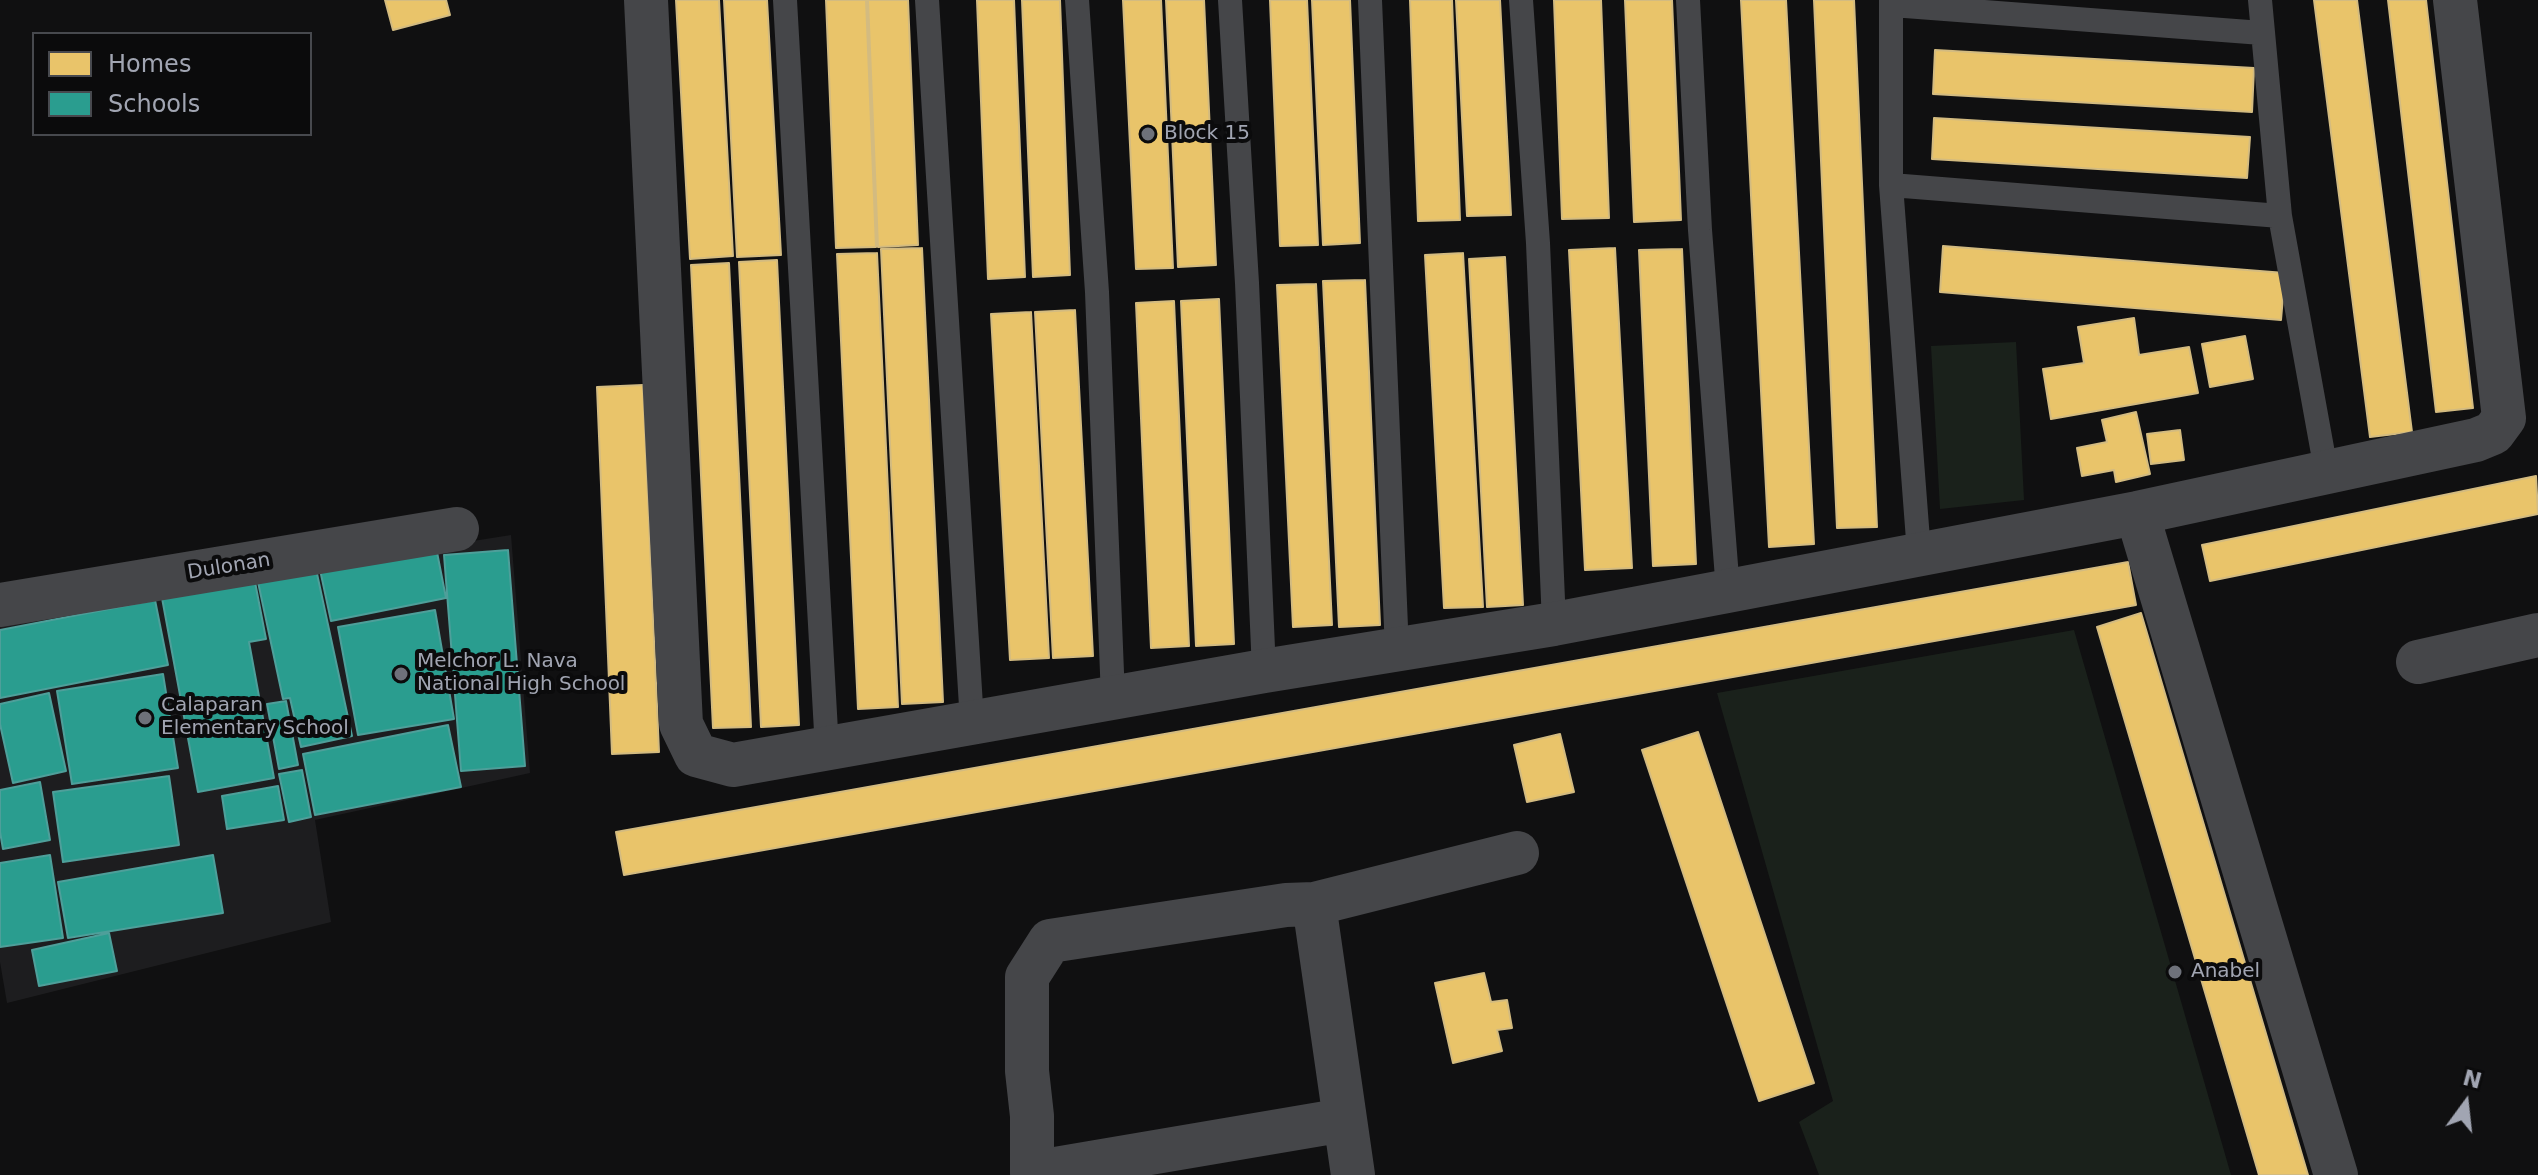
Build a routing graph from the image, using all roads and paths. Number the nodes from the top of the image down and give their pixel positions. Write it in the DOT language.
graph roads {
  1 [pos="646,0"];
  2 [pos="785,0"];
  3 [pos="927,0"];
  4 [pos="1077,0"];
  5 [pos="1230,0"];
  6 [pos="1370,0"];
  7 [pos="1521,0"];
  8 [pos="1688,0"];
  9 [pos="2260,0"];
  10 [pos="2455,0"];
  11 [pos="1892,2"];
  12 [pos="2262,33"];
  13 [pos="1891,185"];
  14 [pos="2280,216"];
  15 [pos="2326,470"];
  16 [pos="2137,513"];
  17 [pos="457,529"];
  18 [pos="1919,553"];
  19 [pos="1728,591"];
  20 [pos="0,605"];
  21 [pos="1554,624"];
  22 [pos="2538,635"];
  23 [pos="1397,651"];
  24 [pos="2418,662"];
  25 [pos="1264,671"];
  26 [pos="1113,698"];
  27 [pos="972,722"];
  28 [pos="827,749"];
  29 [pos="1517,853"];
  30 [pos="1314,904"];
  31 [pos="1344,1120"];
  32 [pos="1353,1175"];
  33 [pos="2336,1175"];
  1 -- 28 [label="street"];
  2 -- 28 [label="lane"];
  3 -- 27 [label="lane"];
  4 -- 26 [label="lane"];
  5 -- 25 [label="lane"];
  6 -- 23 [label="lane"];
  7 -- 21 [label="lane"];
  8 -- 19 [label="lane"];
  9 -- 12 [label="lane"];
  10 -- 15 [label="street"];
  11 -- 12 [label="lane"];
  11 -- 13 [label="lane"];
  12 -- 14 [label="lane"];
  13 -- 14 [label="lane"];
  13 -- 18 [label="lane"];
  14 -- 15 [label="lane"];
  15 -- 16 [label="street"];
  16 -- 18 [label="street"];
  16 -- 33 [label="street"];
  17 -- 20 [label="street, Dulonan"];
  18 -- 19 [label="street"];
  19 -- 21 [label="street"];
  21 -- 23 [label="street"];
  22 -- 24 [label="street"];
  23 -- 25 [label="street"];
  25 -- 26 [label="street"];
  26 -- 27 [label="street"];
  27 -- 28 [label="street"];
  29 -- 30 [label="street"];
  30 -- 31 [label="street"];
  30 -- 31 [label="street"];
  31 -- 32 [label="street"];
}
